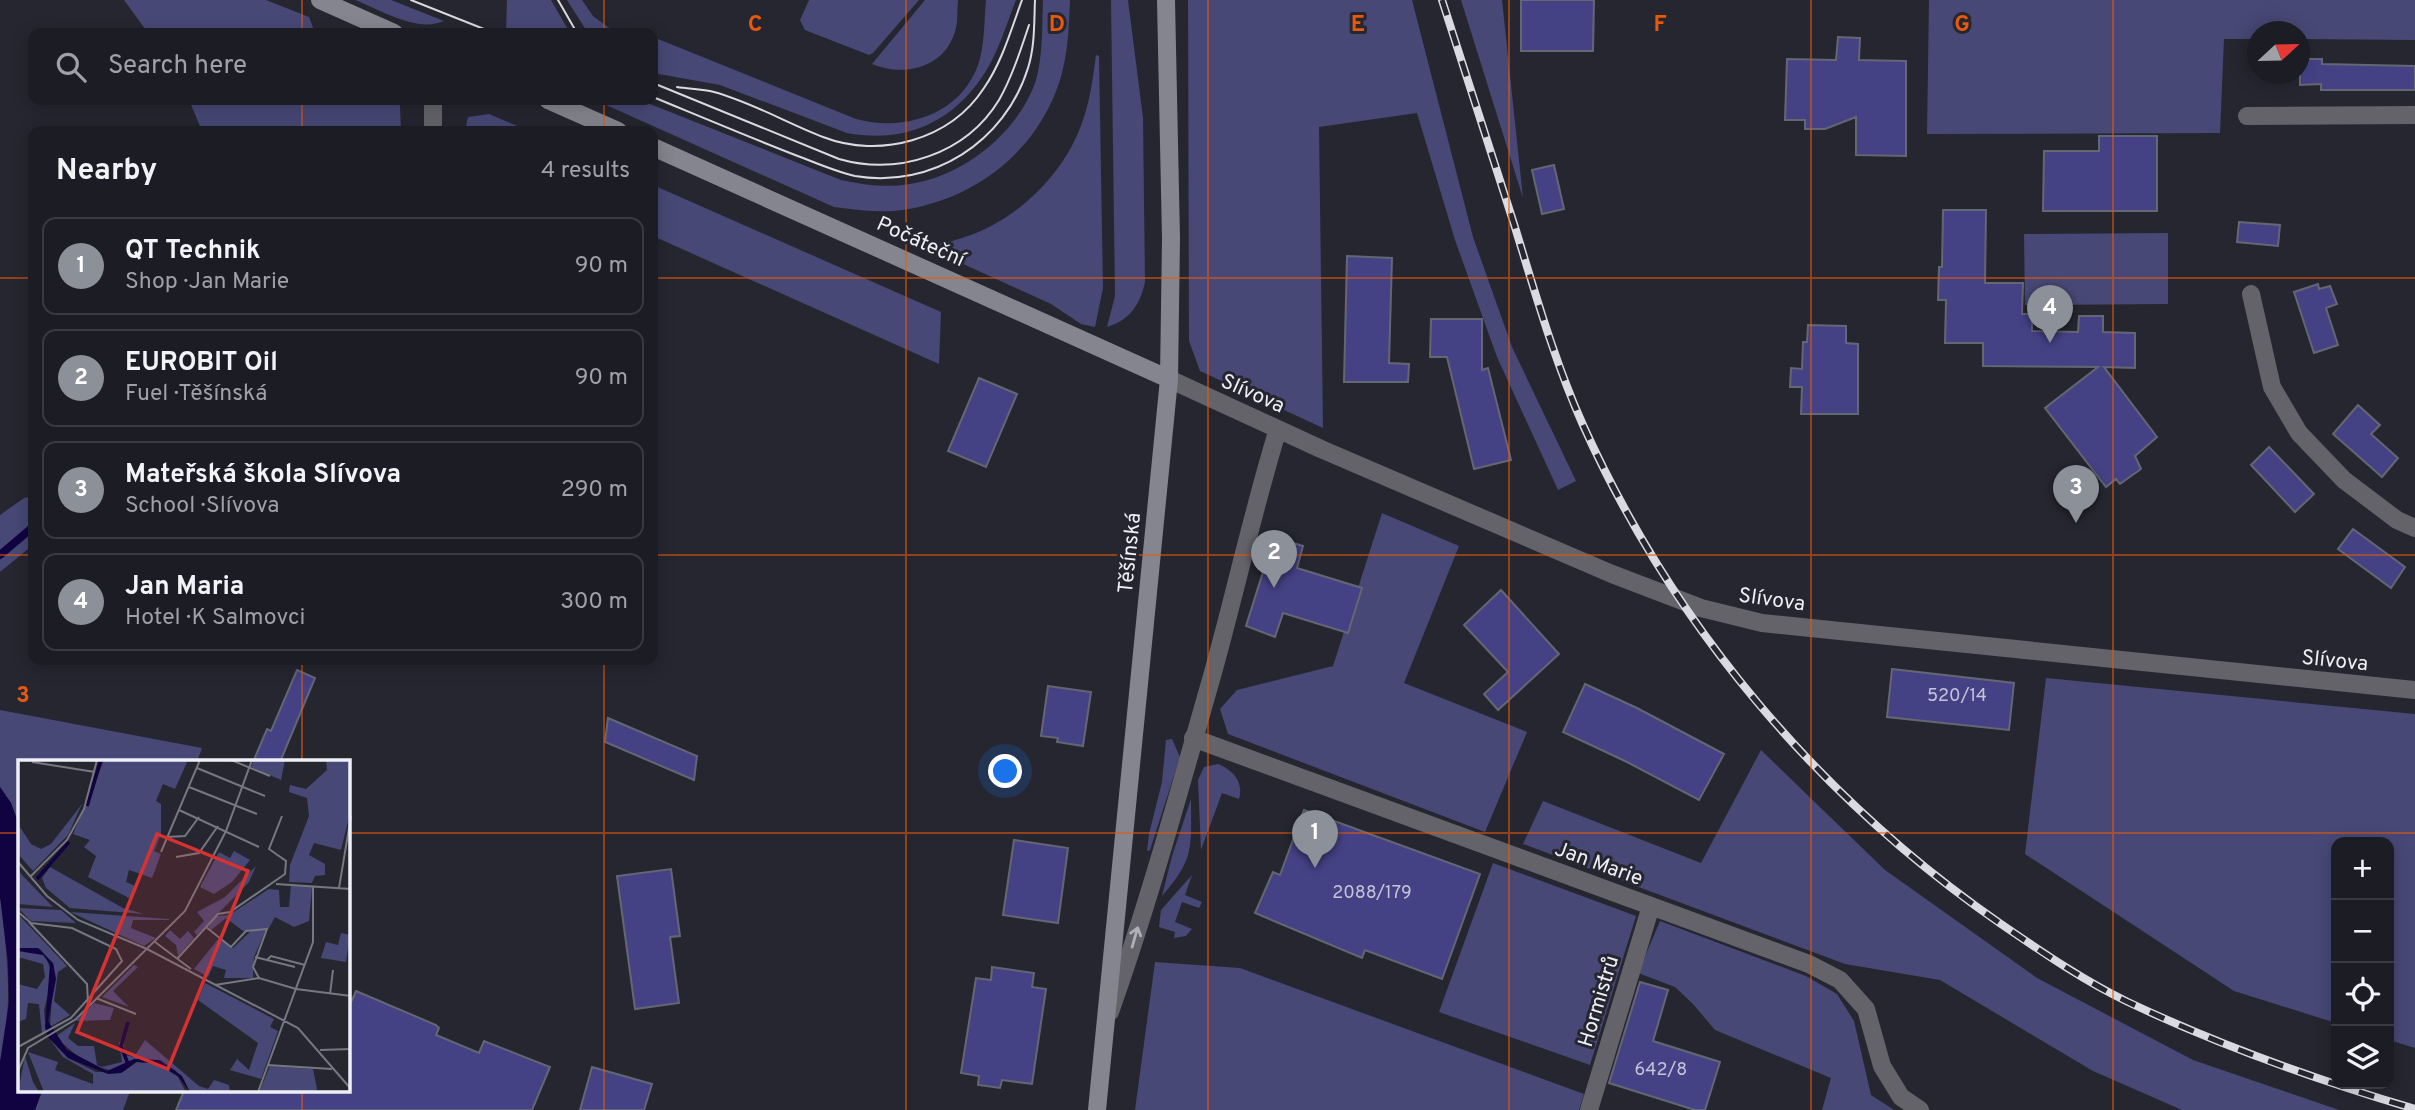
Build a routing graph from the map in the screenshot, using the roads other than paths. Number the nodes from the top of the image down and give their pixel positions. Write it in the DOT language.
graph roads {
  1 [pos="320,0"];
  2 [pos="1166,0"];
  3 [pos="383,28"];
  4 [pos="433,105"];
  5 [pos="559,105"];
  6 [pos="2415,115"];
  7 [pos="2248,116"];
  8 [pos="433,126"];
  9 [pos="607,126"];
  10 [pos="658,149"];
  11 [pos="2251,295"];
  12 [pos="1169,379"];
  13 [pos="1278,429"];
  14 [pos="2415,528"];
  15 [pos="2415,690"];
  16 [pos="1193,738"];
  17 [pos="1651,906"];
  18 [pos="1105,1025"];
  19 [pos="1097,1110"];
  20 [pos="1589,1110"];
  21 [pos="1920,1110"];
  1 -- 3 [label="main road"];
  2 -- 12 [label="main road, Těšínská"];
  4 -- 8 [label="street"];
  5 -- 9 [label="main road"];
  6 -- 7 [label="street"];
  10 -- 12 [label="main road, Počáteční"];
  11 -- 14 [label="street"];
  12 -- 13 [label="street, Slívova"];
  12 -- 18 [label="main road, Těšínská"];
  13 -- 15 [label="street, Slívova"];
  13 -- 16 [label="street"];
  16 -- 17 [label="street, Jan Marie"];
  18 -- 16 [label="street, one-way"];
  17 -- 20 [label="street, Hormistrů"];
  17 -- 21 [label="street, Jan Marie"];
  18 -- 19 [label="main road, Těšínská"];
}
